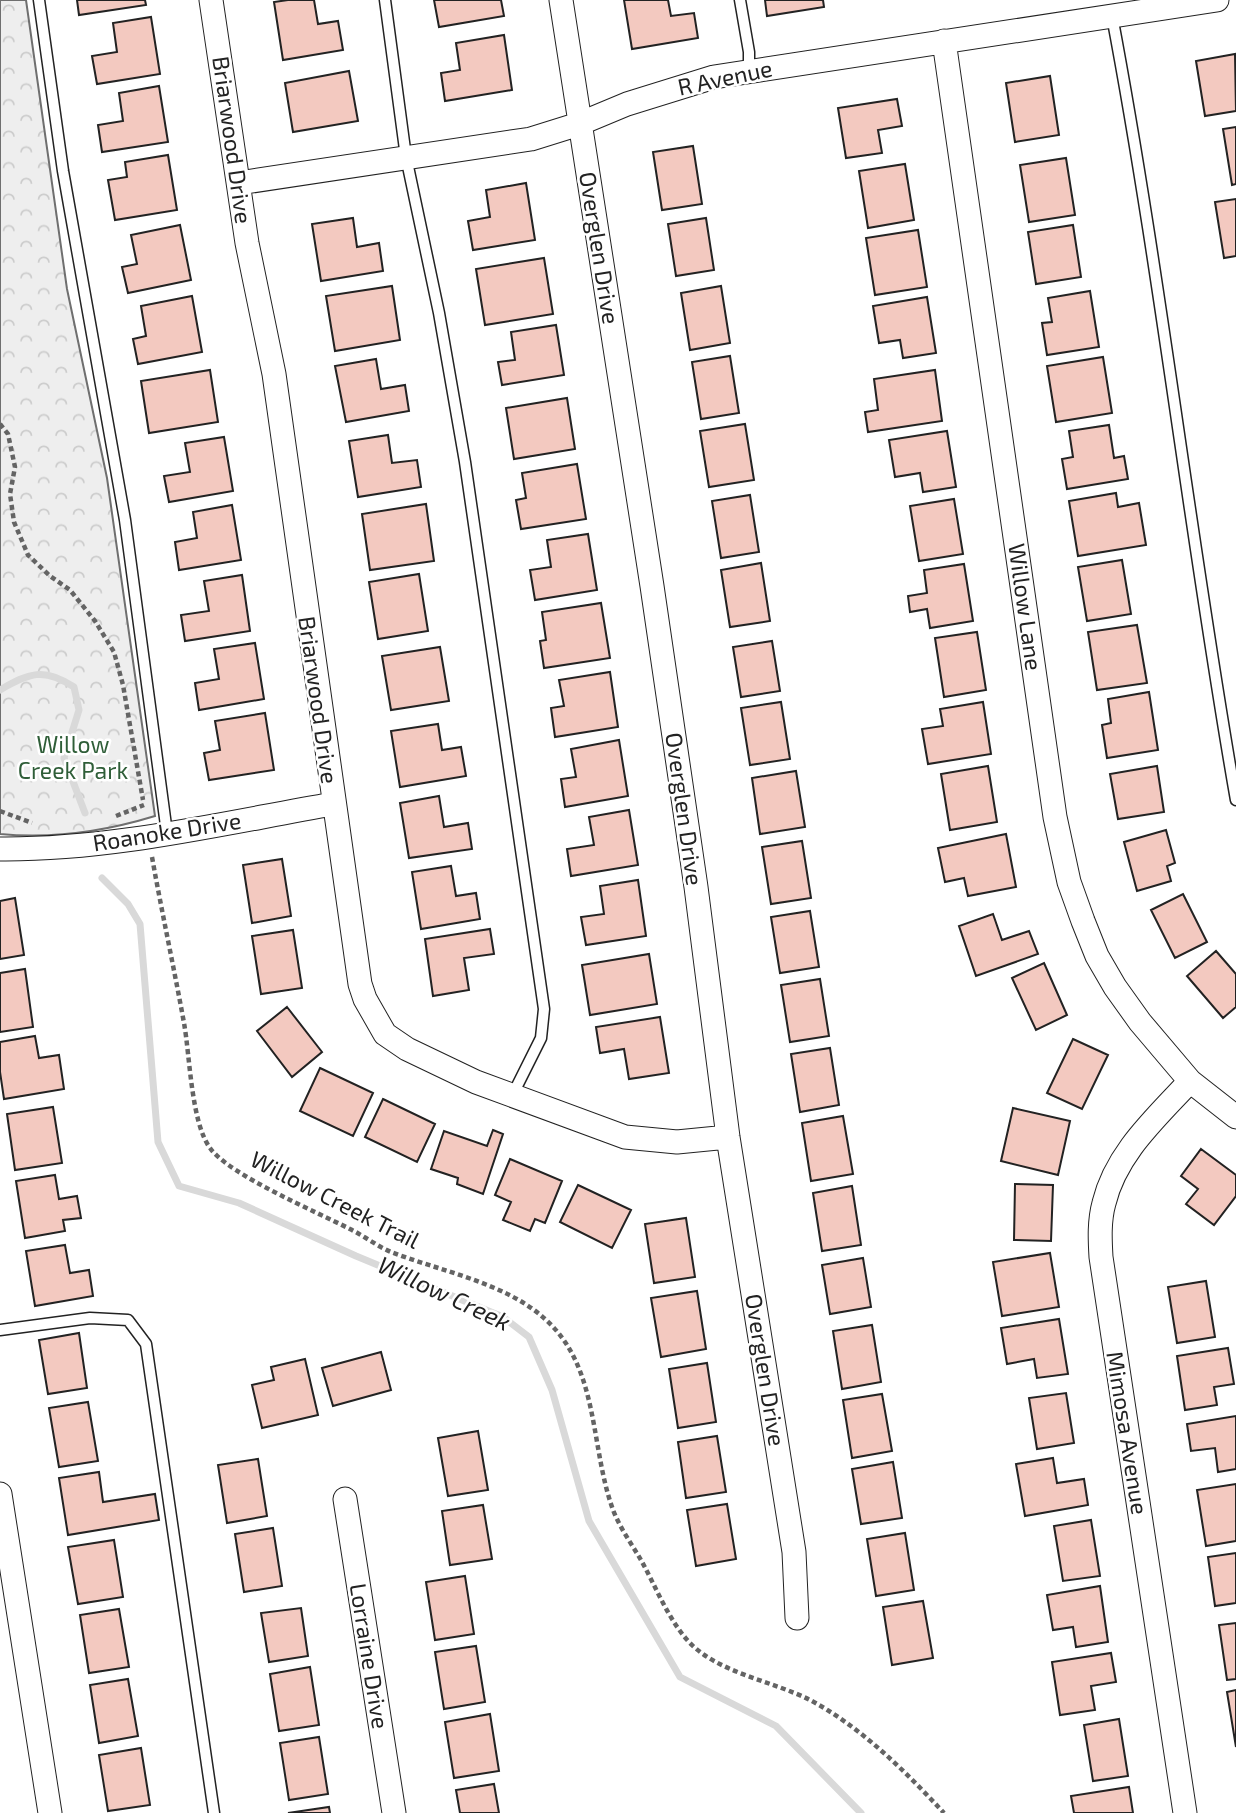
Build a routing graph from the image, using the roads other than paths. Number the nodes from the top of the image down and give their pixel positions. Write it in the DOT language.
graph roads {
  1 [pos="39,0"];
  2 [pos="211,0"];
  3 [pos="385,0"];
  4 [pos="561,0"];
  5 [pos="740,0"];
  6 [pos="1217,0"];
  7 [pos="1112,16"];
  8 [pos="944,41"];
  9 [pos="749,71"];
  10 [pos="579,124"];
  11 [pos="406,158"];
  12 [pos="239,183"];
  13 [pos="1236,800"];
  14 [pos="333,804"];
  15 [pos="157,835"];
  16 [pos="0,849"];
  17 [pos="1190,1081"];
  18 [pos="512,1096"];
  19 [pos="1236,1116"];
  20 [pos="727,1137"];
  21 [pos="0,1330"];
  22 [pos="0,1494"];
  23 [pos="345,1499"];
  24 [pos="797,1618"];
  25 [pos="50,1813"];
  26 [pos="214,1813"];
  27 [pos="394,1813"];
  28 [pos="1185,1813"];
  1 -- 15 [label="lane"];
  2 -- 12 [label="street, Briarwood Drive"];
  3 -- 11 [label="lane"];
  4 -- 10 [label="street, Overglen Drive"];
  5 -- 9 [label="lane"];
  6 -- 7 [label="street, R Avenue"];
  7 -- 8 [label="street, R Avenue"];
  7 -- 13 [label="lane"];
  8 -- 9 [label="street, R Avenue"];
  8 -- 17 [label="street, Willow Lane"];
  9 -- 10 [label="street, R Avenue"];
  10 -- 11 [label="street, R Avenue"];
  10 -- 20 [label="street, Overglen Drive"];
  11 -- 12 [label="street, R Avenue"];
  11 -- 18 [label="lane"];
  12 -- 14 [label="street, Briarwood Drive"];
  14 -- 15 [label="street, Roanoke Drive"];
  14 -- 18 [label="street, Briarwood Drive"];
  15 -- 16 [label="street, Roanoke Drive"];
  17 -- 19 [label="street, Willow Lane"];
  17 -- 28 [label="street, Mimosa Avenue"];
  18 -- 20 [label="street, Briarwood Drive"];
  20 -- 24 [label="street, Overglen Drive"];
  21 -- 26 [label="lane"];
  22 -- 25 [label="street"];
  23 -- 27 [label="street, Lorraine Drive"];
}
